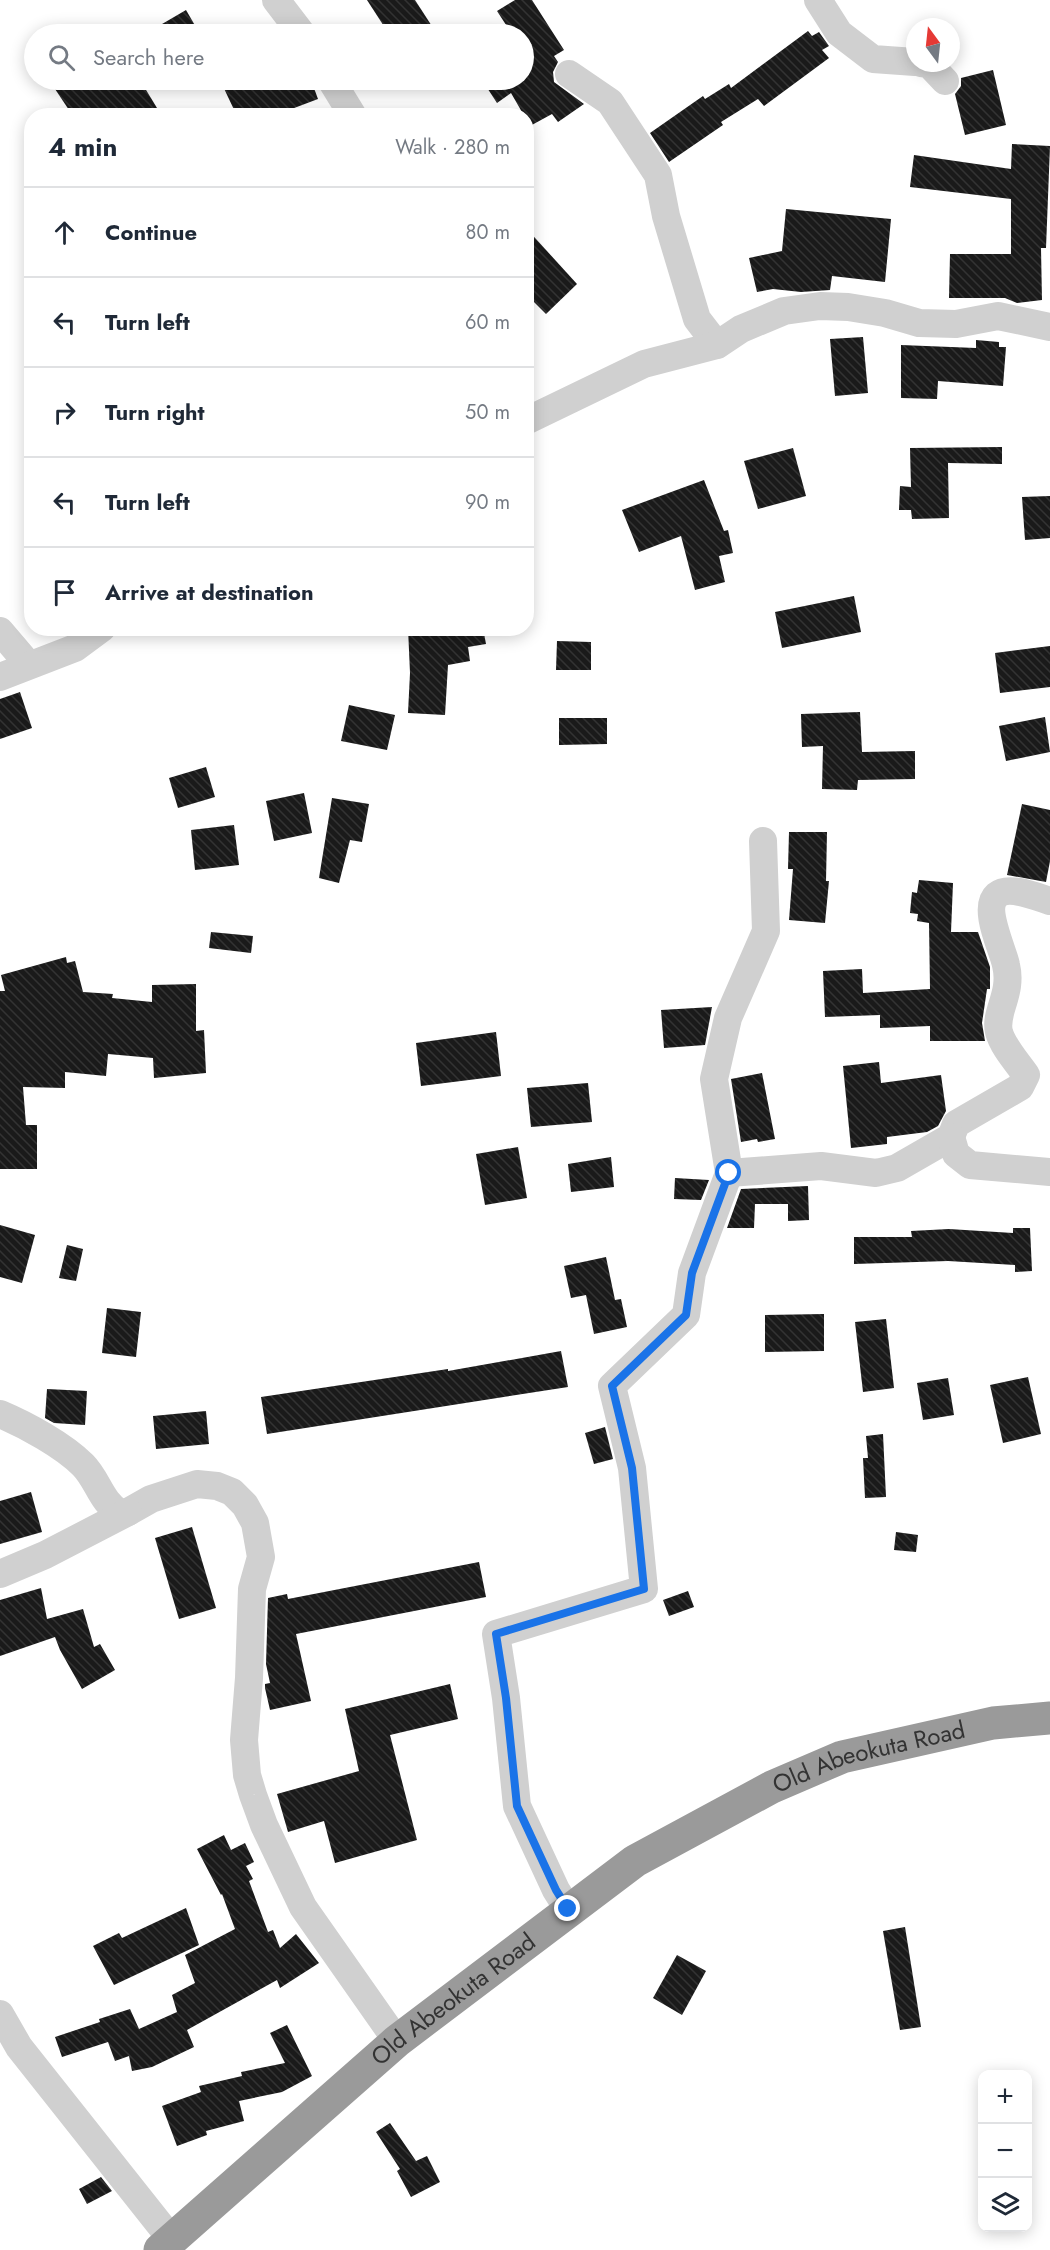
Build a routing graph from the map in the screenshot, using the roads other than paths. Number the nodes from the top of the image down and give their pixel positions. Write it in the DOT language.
graph roads {
  1 [pos="276,0"];
  2 [pos="818,0"];
  3 [pos="294,24"];
  4 [pos="906,62"];
  5 [pos="937,72"];
  6 [pos="569,74"];
  7 [pos="945,81"];
  8 [pos="338,90"];
  9 [pos="348,108"];
  10 [pos="1050,327"];
  11 [pos="717,345"];
  12 [pos="534,416"];
  13 [pos="0,631"];
  14 [pos="91,636"];
  15 [pos="29,664"];
  16 [pos="0,677"];
  17 [pos="763,841"];
  18 [pos="1050,901"];
  19 [pos="951,1137"];
  20 [pos="1050,1172"];
  21 [pos="729,1173"];
  22 [pos="0,1414"];
  23 [pos="128,1512"];
  24 [pos="0,1574"];
  25 [pos="1050,1718"];
  26 [pos="568,1909"];
  27 [pos="0,2014"];
  28 [pos="397,2041"];
  29 [pos="166,2245"];
  1 -- 3 [label="street"];
  2 -- 4 [label="street"];
  5 -- 7 [label="street"];
  6 -- 11 [label="street"];
  8 -- 9 [label="street"];
  10 -- 11 [label="street"];
  11 -- 12 [label="street"];
  13 -- 15 [label="street"];
  14 -- 15 [label="street"];
  15 -- 16 [label="street"];
  17 -- 21 [label="street"];
  18 -- 19 [label="street"];
  19 -- 20 [label="street"];
  19 -- 21 [label="street"];
  21 -- 26 [label="street"];
  22 -- 23 [label="street"];
  23 -- 24 [label="street"];
  23 -- 28 [label="street"];
  25 -- 26 [label="highway, Old Abeokuta Road"];
  26 -- 28 [label="highway, Old Abeokuta Road"];
  27 -- 29 [label="street"];
  28 -- 29 [label="highway, Old Abeokuta Road"];
}
